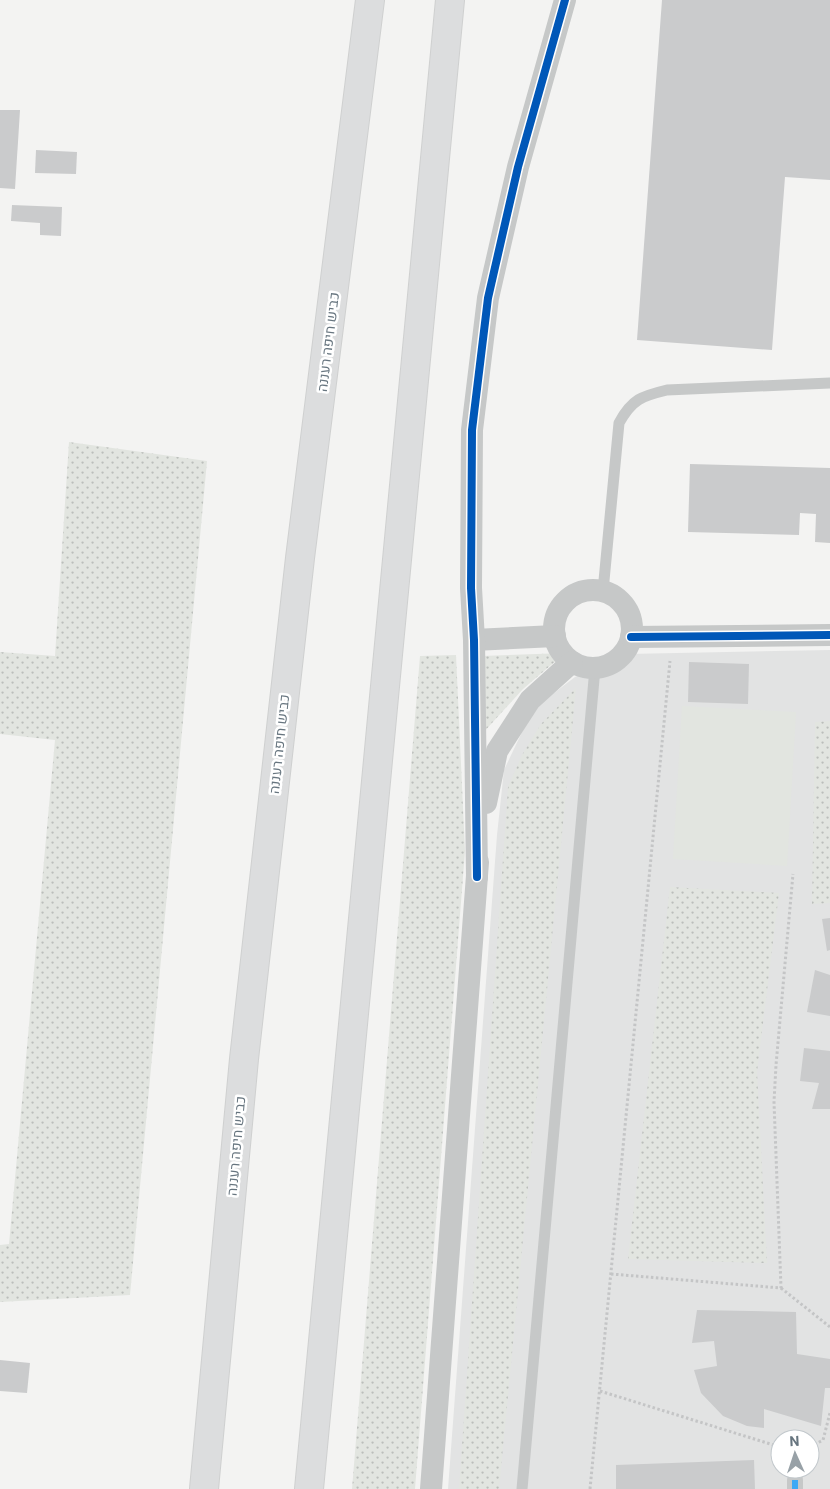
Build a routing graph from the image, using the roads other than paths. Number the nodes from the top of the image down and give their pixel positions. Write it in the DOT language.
graph roads {
  1 [pos="370,0"];
  2 [pos="450,0"];
  3 [pos="565,0"];
  4 [pos="830,383"];
  5 [pos="603,591"];
  6 [pos="830,635"];
  7 [pos="555,636"];
  8 [pos="632,637"];
  9 [pos="474,640"];
  10 [pos="572,662"];
  11 [pos="595,668"];
  12 [pos="477,877"];
  13 [pos="204,1489"];
  14 [pos="309,1489"];
  15 [pos="431,1489"];
  16 [pos="522,1489"];
  1 -- 13 [label="highway, כביש חיפה רעננה"];
  2 -- 14 [label="highway"];
  3 -- 9 [label="street"];
  4 -- 5 [label="lane"];
  5 -- 7 [label="street"];
  5 -- 8 [label="street"];
  6 -- 8 [label="street"];
  7 -- 9 [label="street"];
  7 -- 10 [label="street"];
  8 -- 11 [label="street"];
  9 -- 12 [label="street"];
  10 -- 11 [label="street"];
  10 -- 12 [label="street"];
  11 -- 16 [label="lane"];
  12 -- 15 [label="street"];
}
